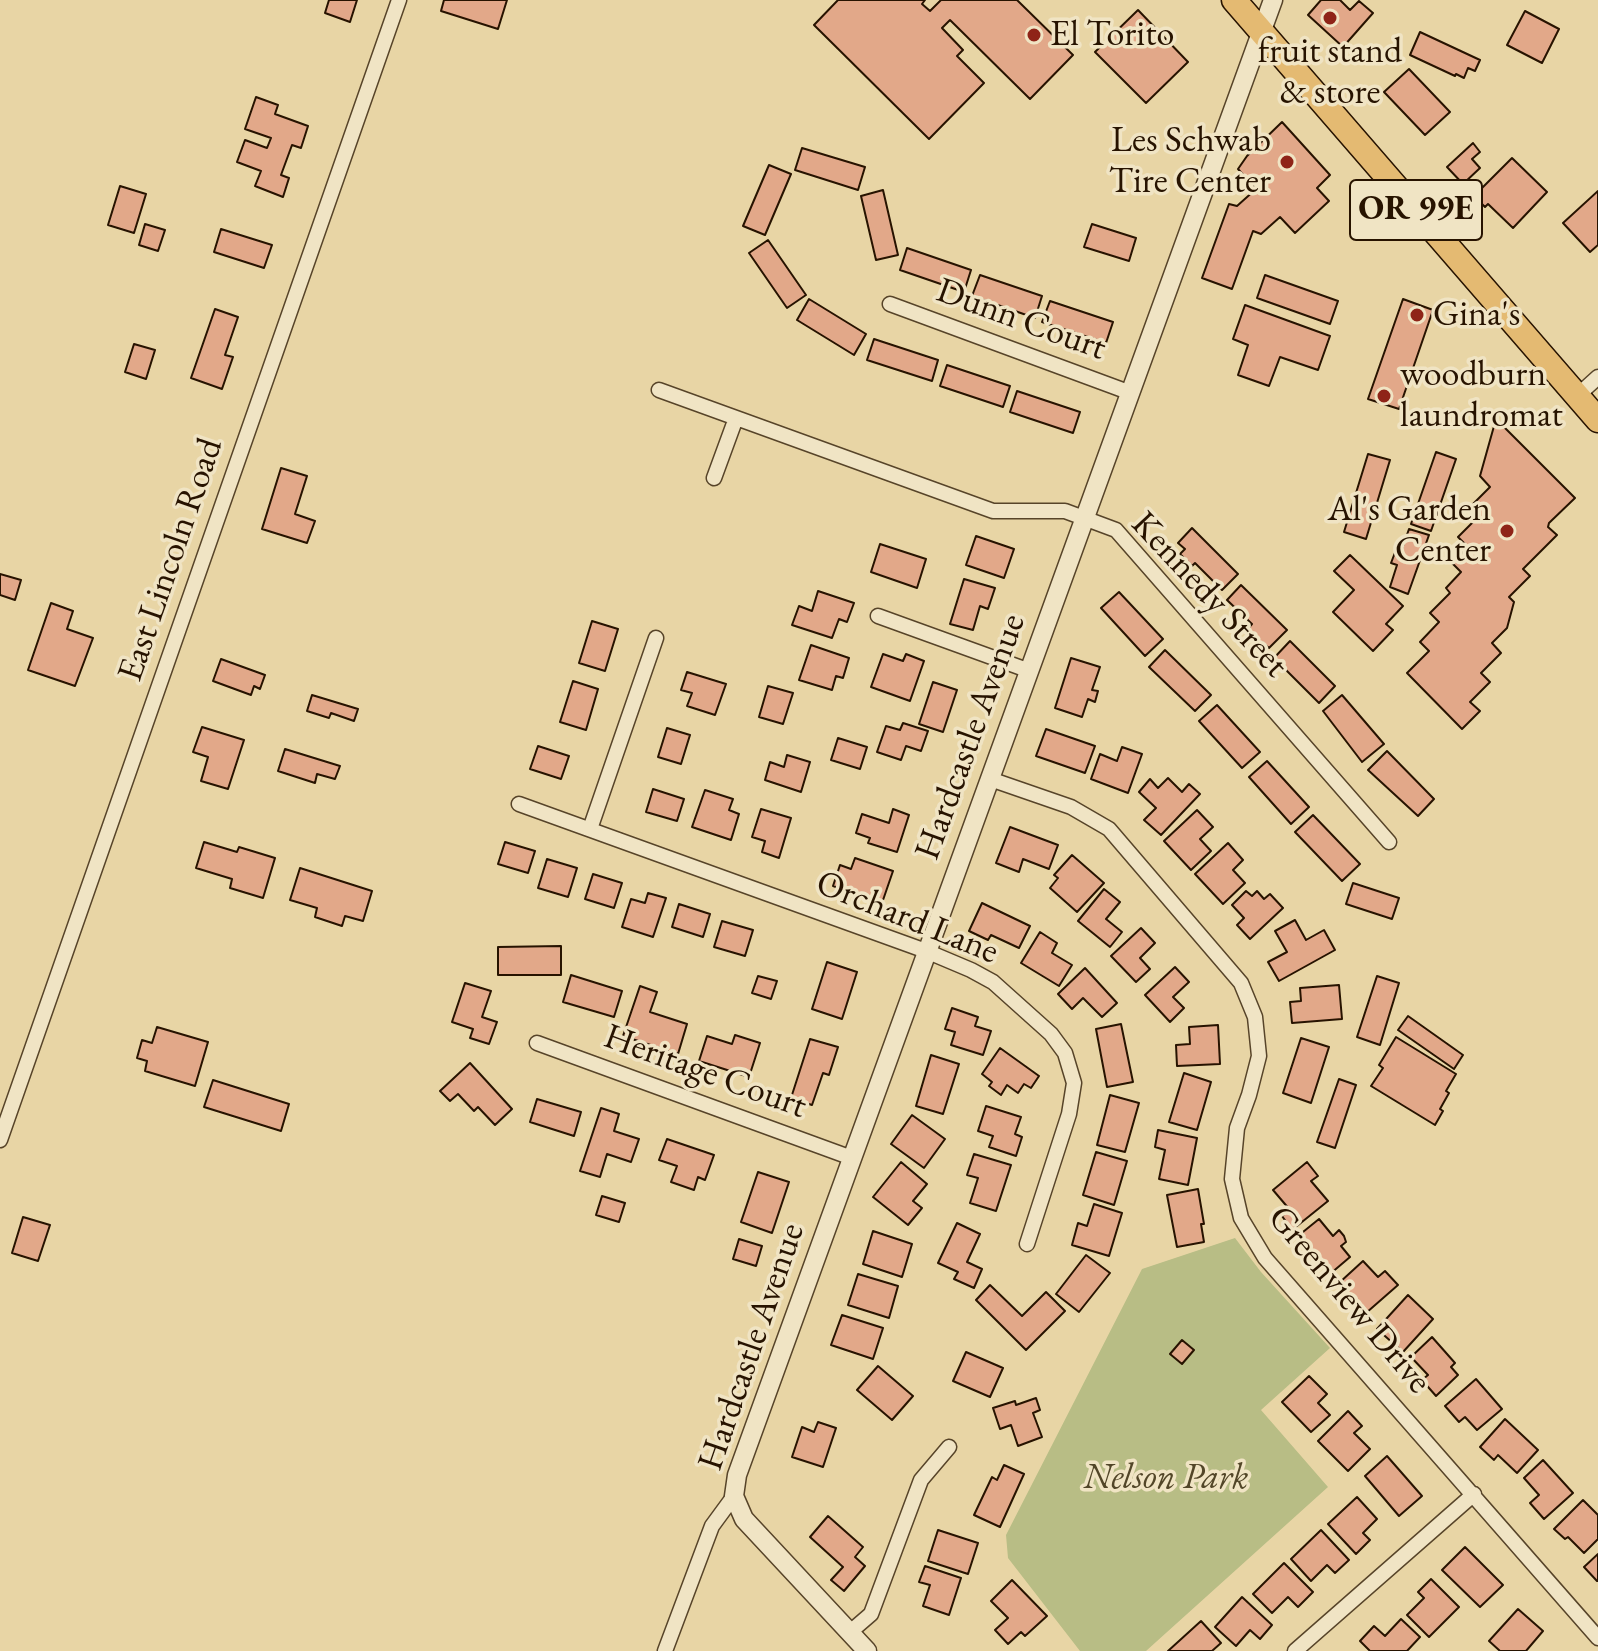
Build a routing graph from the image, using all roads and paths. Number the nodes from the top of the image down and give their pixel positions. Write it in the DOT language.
graph roads {
  1 [pos="399,0"];
  2 [pos="1234,0"];
  3 [pos="1273,0"];
  4 [pos="1262,32"];
  5 [pos="890,304"];
  6 [pos="1598,377"];
  7 [pos="659,390"];
  8 [pos="1131,393"];
  9 [pos="1577,396"];
  10 [pos="736,418"];
  11 [pos="1598,420"];
  12 [pos="714,478"];
  13 [pos="1085,517"];
  14 [pos="878,616"];
  15 [pos="656,638"];
  16 [pos="1030,671"];
  17 [pos="990,779"];
  18 [pos="519,804"];
  19 [pos="590,829"];
  20 [pos="1389,842"];
  21 [pos="926,951"];
  22 [pos="537,1043"];
  23 [pos="0,1140"];
  24 [pos="852,1158"];
  25 [pos="1027,1244"];
  26 [pos="949,1447"];
  27 [pos="1474,1494"];
  28 [pos="734,1496"];
  29 [pos="849,1633"];
  30 [pos="1598,1638"];
  31 [pos="665,1651"];
  32 [pos="867,1651"];
  33 [pos="1295,1651"];
  1 -- 23 [label="street, East Lincoln Road"];
  2 -- 4 [label="main road, OR 99E"];
  3 -- 4 [label="street, Hardcastle Avenue"];
  4 -- 8 [label="street, Hardcastle Avenue"];
  4 -- 9 [label="main road, OR 99E"];
  5 -- 8 [label="street, Dunn Court"];
  6 -- 9 [label="street"];
  7 -- 10 [label="street, Kennedy Street"];
  8 -- 13 [label="street, Hardcastle Avenue"];
  9 -- 11 [label="main road, OR 99E"];
  10 -- 12 [label="street"];
  10 -- 13 [label="street, Kennedy Street"];
  13 -- 16 [label="street, Hardcastle Avenue"];
  13 -- 20 [label="street, Kennedy Street"];
  14 -- 16 [label="street"];
  15 -- 19 [label="street"];
  16 -- 17 [label="street, Hardcastle Avenue"];
  17 -- 21 [label="street, Hardcastle Avenue"];
  17 -- 27 [label="street, Greenview Drive"];
  18 -- 19 [label="street, Orchard Lane"];
  19 -- 21 [label="street, Orchard Lane"];
  21 -- 24 [label="street, Hardcastle Avenue"];
  21 -- 25 [label="street, Orchard Lane"];
  22 -- 24 [label="street, Heritage Court"];
  24 -- 28 [label="street, Hardcastle Avenue"];
  26 -- 29 [label="street"];
  27 -- 30 [label="street, Greenview Drive"];
  27 -- 33 [label="street"];
  28 -- 29 [label="street"];
  28 -- 31 [label="street"];
  29 -- 32 [label="street"];
}
